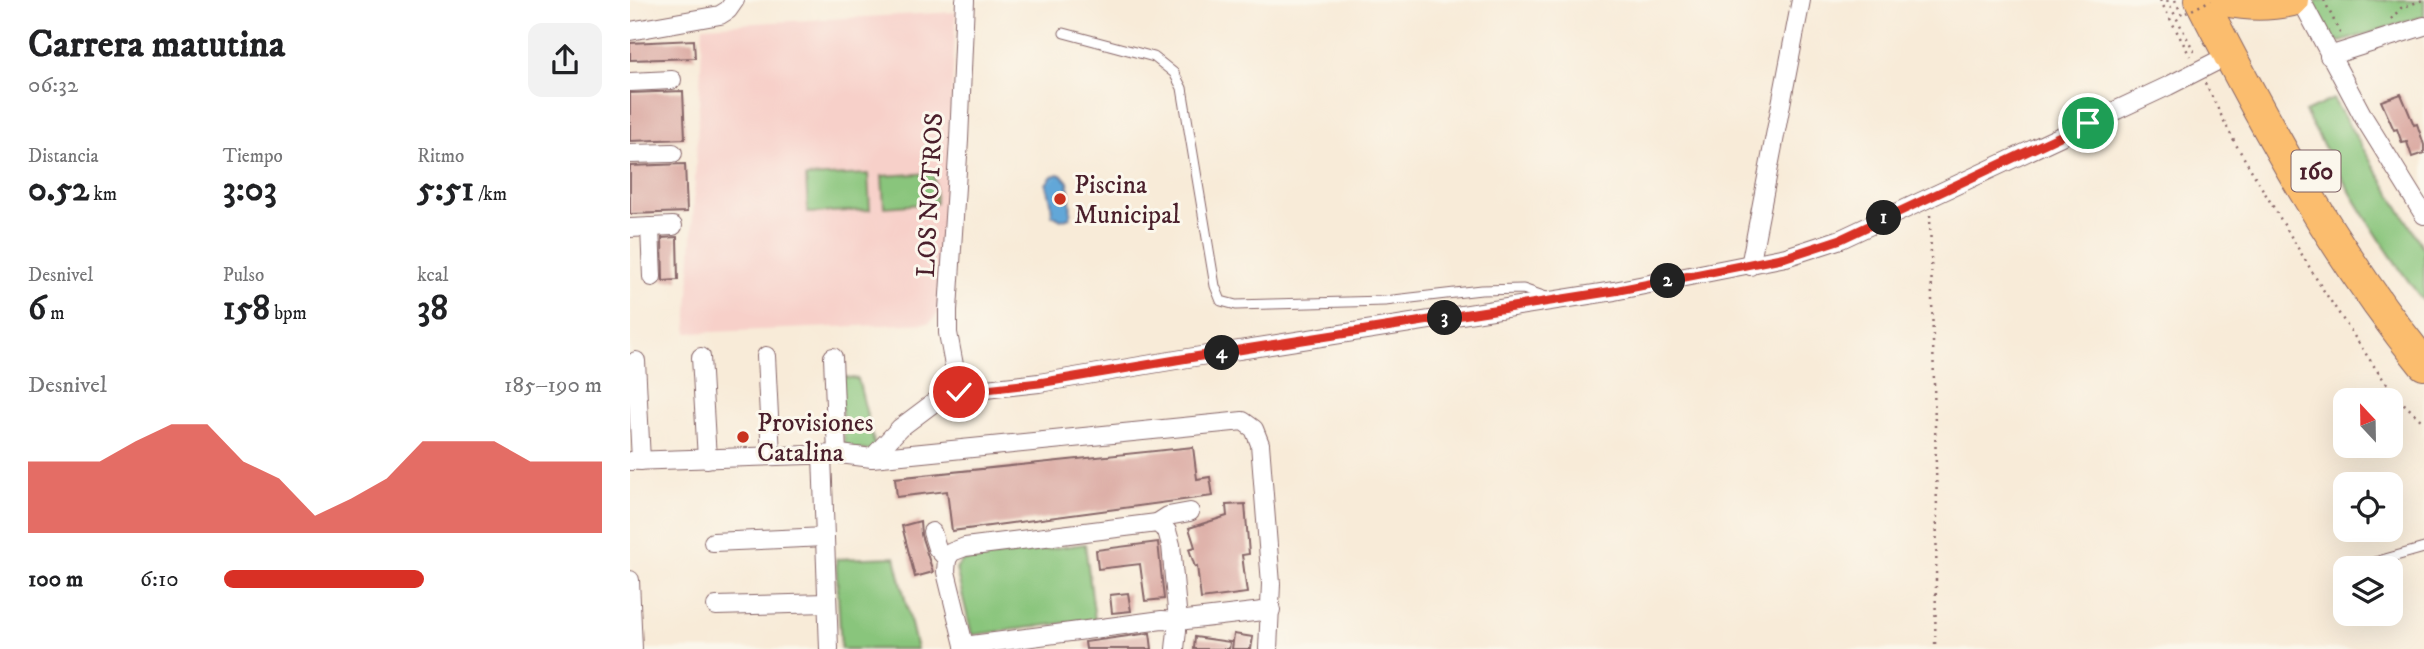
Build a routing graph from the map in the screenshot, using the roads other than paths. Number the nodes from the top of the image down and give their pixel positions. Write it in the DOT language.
graph roads {
  1 [pos="735,0"];
  2 [pos="965,0"];
  3 [pos="1801,0"];
  4 [pos="2201,0"];
  5 [pos="2225,0"];
  6 [pos="2292,0"];
  7 [pos="2301,0"];
  8 [pos="2424,26"];
  9 [pos="630,32"];
  10 [pos="1064,33"];
  11 [pos="2329,56"];
  12 [pos="2210,65"];
  13 [pos="673,80"];
  14 [pos="630,82"];
  15 [pos="673,153"];
  16 [pos="630,154"];
  17 [pos="2424,215"];
  18 [pos="673,226"];
  19 [pos="650,227"];
  20 [pos="630,228"];
  21 [pos="1750,265"];
  22 [pos="652,277"];
  23 [pos="1557,300"];
  24 [pos="2424,331"];
  25 [pos="766,356"];
  26 [pos="701,357"];
  27 [pos="833,357"];
  28 [pos="636,361"];
  29 [pos="2424,364"];
  30 [pos="959,392"];
  31 [pos="830,454"];
  32 [pos="771,456"];
  33 [pos="872,458"];
  34 [pos="707,459"];
  35 [pos="635,461"];
  36 [pos="1190,512"];
  37 [pos="1161,525"];
  38 [pos="932,532"];
  39 [pos="825,537"];
  40 [pos="713,542"];
  41 [pos="2424,548"];
  42 [pos="2396,556"];
  43 [pos="947,559"];
  44 [pos="630,580"];
  45 [pos="827,603"];
  46 [pos="716,606"];
  47 [pos="1271,610"];
  48 [pos="1178,621"];
  49 [pos="964,648"];
  50 [pos="633,649"];
  51 [pos="829,649"];
  52 [pos="1175,649"];
  53 [pos="1268,649"];
  1 -- 9 [label="street"];
  2 -- 30 [label="street, LOS NOTROS"];
  3 -- 21 [label="street"];
  4 -- 12 [label="highway, 160"];
  5 -- 6 [label="highway"];
  5 -- 24 [label="highway, 160"];
  7 -- 11 [label="street"];
  8 -- 11 [label="street"];
  10 -- 23 [label="lane"];
  11 -- 17 [label="street"];
  12 -- 21 [label="street"];
  12 -- 29 [label="highway, 160"];
  13 -- 14 [label="street"];
  15 -- 16 [label="street"];
  18 -- 19 [label="street"];
  19 -- 20 [label="street"];
  19 -- 22 [label="street"];
  21 -- 23 [label="street"];
  23 -- 30 [label="street"];
  25 -- 32 [label="street"];
  26 -- 34 [label="street"];
  27 -- 31 [label="street"];
  28 -- 35 [label="street"];
  30 -- 33 [label="street"];
  31 -- 32 [label="street"];
  31 -- 33 [label="street"];
  31 -- 39 [label="street"];
  32 -- 34 [label="street"];
  33 -- 47 [label="street"];
  34 -- 35 [label="street"];
  36 -- 37 [label="street"];
  37 -- 43 [label="street"];
  37 -- 48 [label="street"];
  38 -- 43 [label="street"];
  39 -- 40 [label="street"];
  39 -- 45 [label="street"];
  41 -- 42 [label="lane"];
  43 -- 49 [label="street"];
  44 -- 50 [label="street"];
  45 -- 46 [label="street"];
  45 -- 51 [label="street"];
  47 -- 48 [label="street"];
  47 -- 53 [label="street"];
  48 -- 49 [label="street"];
  48 -- 52 [label="street"];
}
